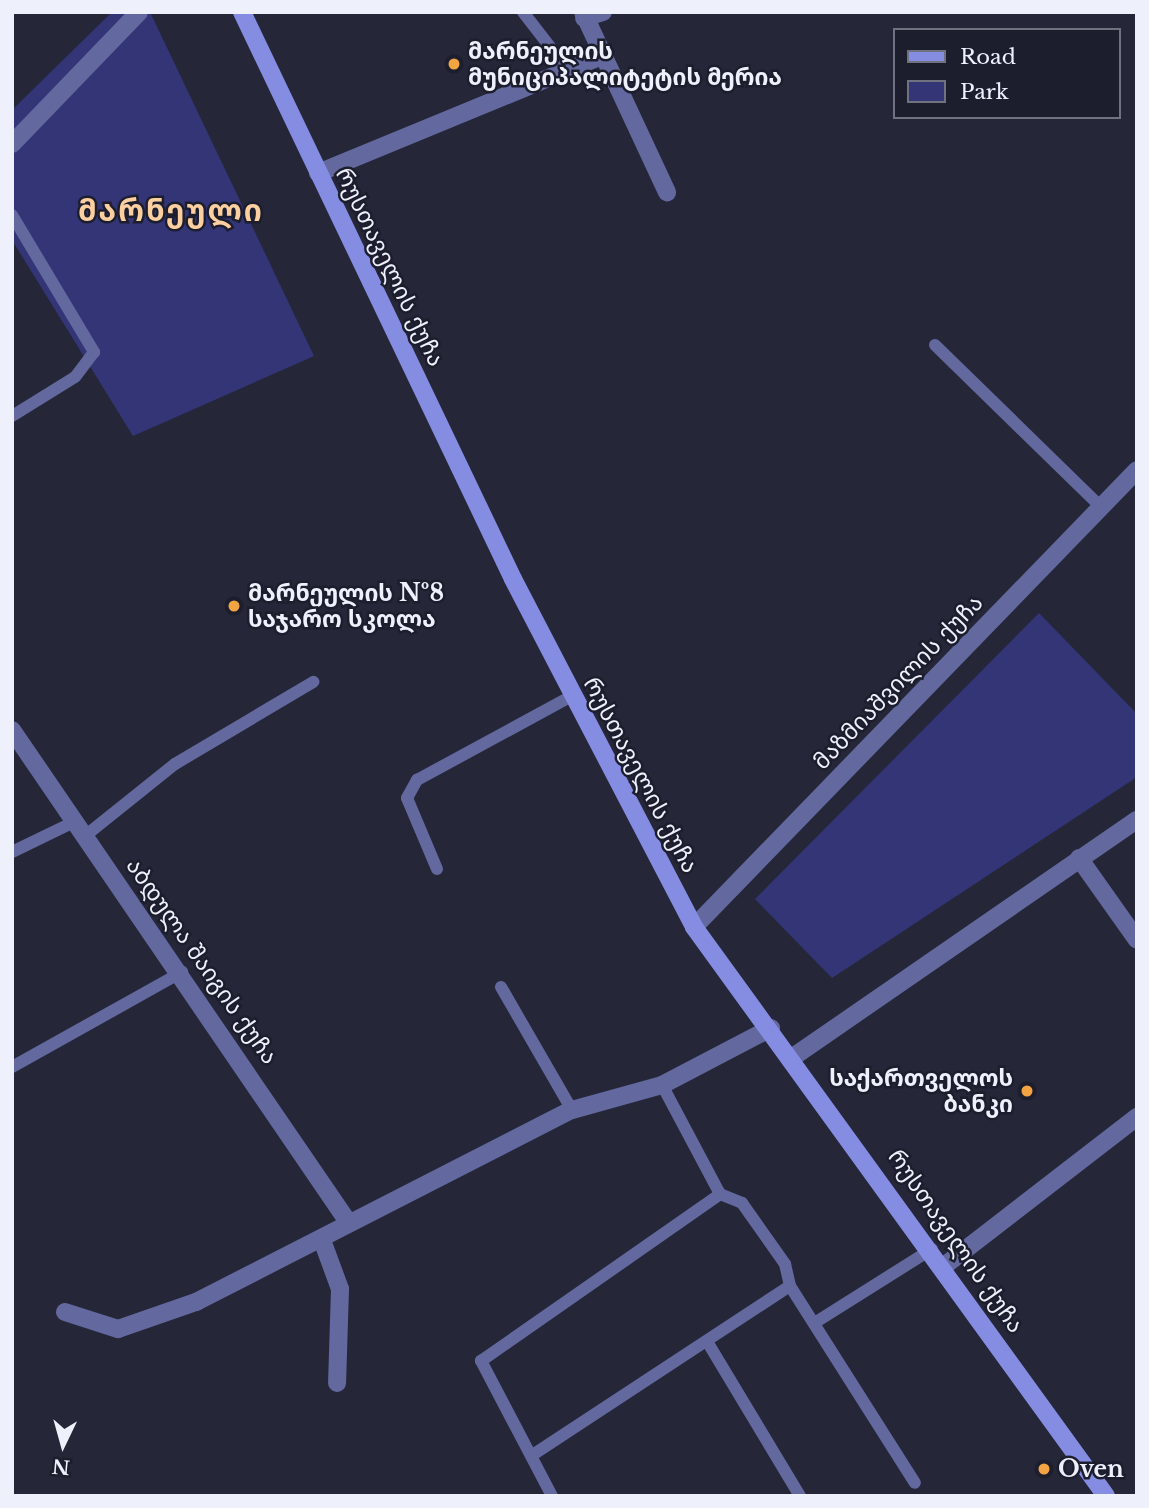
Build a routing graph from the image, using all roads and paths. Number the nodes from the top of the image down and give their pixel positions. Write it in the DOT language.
graph roads {
  1 [pos="139,12"];
  2 [pos="242,12"];
  3 [pos="523,12"];
  4 [pos="603,12"];
  5 [pos="584,15"];
  6 [pos="602,56"];
  7 [pos="568,70"];
  8 [pos="12,144"];
  9 [pos="318,173"];
  10 [pos="667,191"];
  11 [pos="12,215"];
  12 [pos="935,345"];
  13 [pos="12,416"];
  14 [pos="1137,470"];
  15 [pos="1102,508"];
  16 [pos="313,682"];
  17 [pos="572,696"];
  18 [pos="12,730"];
  19 [pos="1137,820"];
  20 [pos="79,829"];
  21 [pos="12,852"];
  22 [pos="1079,858"];
  23 [pos="437,869"];
  24 [pos="694,927"];
  25 [pos="1137,940"];
  26 [pos="183,972"];
  27 [pos="501,987"];
  28 [pos="771,1028"];
  29 [pos="793,1057"];
  30 [pos="12,1067"];
  31 [pos="662,1085"];
  32 [pos="572,1110"];
  33 [pos="1137,1117"];
  34 [pos="720,1194"];
  35 [pos="348,1222"];
  36 [pos="322,1240"];
  37 [pos="932,1249"];
  38 [pos="944,1266"];
  39 [pos="790,1286"];
  40 [pos="65,1312"];
  41 [pos="816,1322"];
  42 [pos="708,1343"];
  43 [pos="337,1384"];
  44 [pos="534,1454"];
  45 [pos="915,1483"];
  46 [pos="552,1496"];
  47 [pos="800,1496"];
  48 [pos="1106,1496"];
  1 -- 8 [label="street"];
  2 -- 9 [label="main road, რუსთაველის ქუჩა"];
  3 -- 7 [label="lane"];
  4 -- 5 [label="street"];
  5 -- 6 [label="street"];
  6 -- 7 [label="street"];
  6 -- 10 [label="street"];
  7 -- 9 [label="street"];
  9 -- 17 [label="main road, რუსთაველის ქუჩა"];
  11 -- 13 [label="lane"];
  12 -- 15 [label="lane"];
  14 -- 15 [label="street, მაზმიაშვილის ქუჩა"];
  15 -- 24 [label="street, მაზმიაშვილის ქუჩა"];
  16 -- 20 [label="lane"];
  17 -- 23 [label="lane"];
  17 -- 24 [label="main road, რუსთაველის ქუჩა"];
  18 -- 20 [label="street, აბდულა შაიგის ქუჩა"];
  19 -- 22 [label="street"];
  20 -- 21 [label="lane"];
  20 -- 26 [label="street, აბდულა შაიგის ქუჩა"];
  22 -- 25 [label="street"];
  22 -- 29 [label="street"];
  24 -- 28 [label="main road, რუსთაველის ქუჩა"];
  26 -- 30 [label="lane"];
  26 -- 35 [label="street, აბდულა შაიგის ქუჩა"];
  27 -- 32 [label="lane"];
  28 -- 29 [label="main road, რუსთაველის ქუჩა"];
  28 -- 31 [label="street"];
  29 -- 37 [label="main road, რუსთაველის ქუჩა"];
  31 -- 32 [label="street"];
  31 -- 34 [label="lane"];
  32 -- 35 [label="street"];
  33 -- 38 [label="street"];
  34 -- 39 [label="lane"];
  34 -- 44 [label="lane"];
  35 -- 36 [label="street"];
  36 -- 40 [label="street"];
  36 -- 43 [label="street"];
  37 -- 38 [label="main road, რუსთაველის ქუჩა"];
  37 -- 41 [label="lane"];
  38 -- 48 [label="main road, რუსთაველის ქუჩა"];
  39 -- 41 [label="lane"];
  39 -- 42 [label="lane"];
  41 -- 45 [label="lane"];
  42 -- 44 [label="lane"];
  42 -- 47 [label="lane"];
  44 -- 46 [label="lane"];
}
